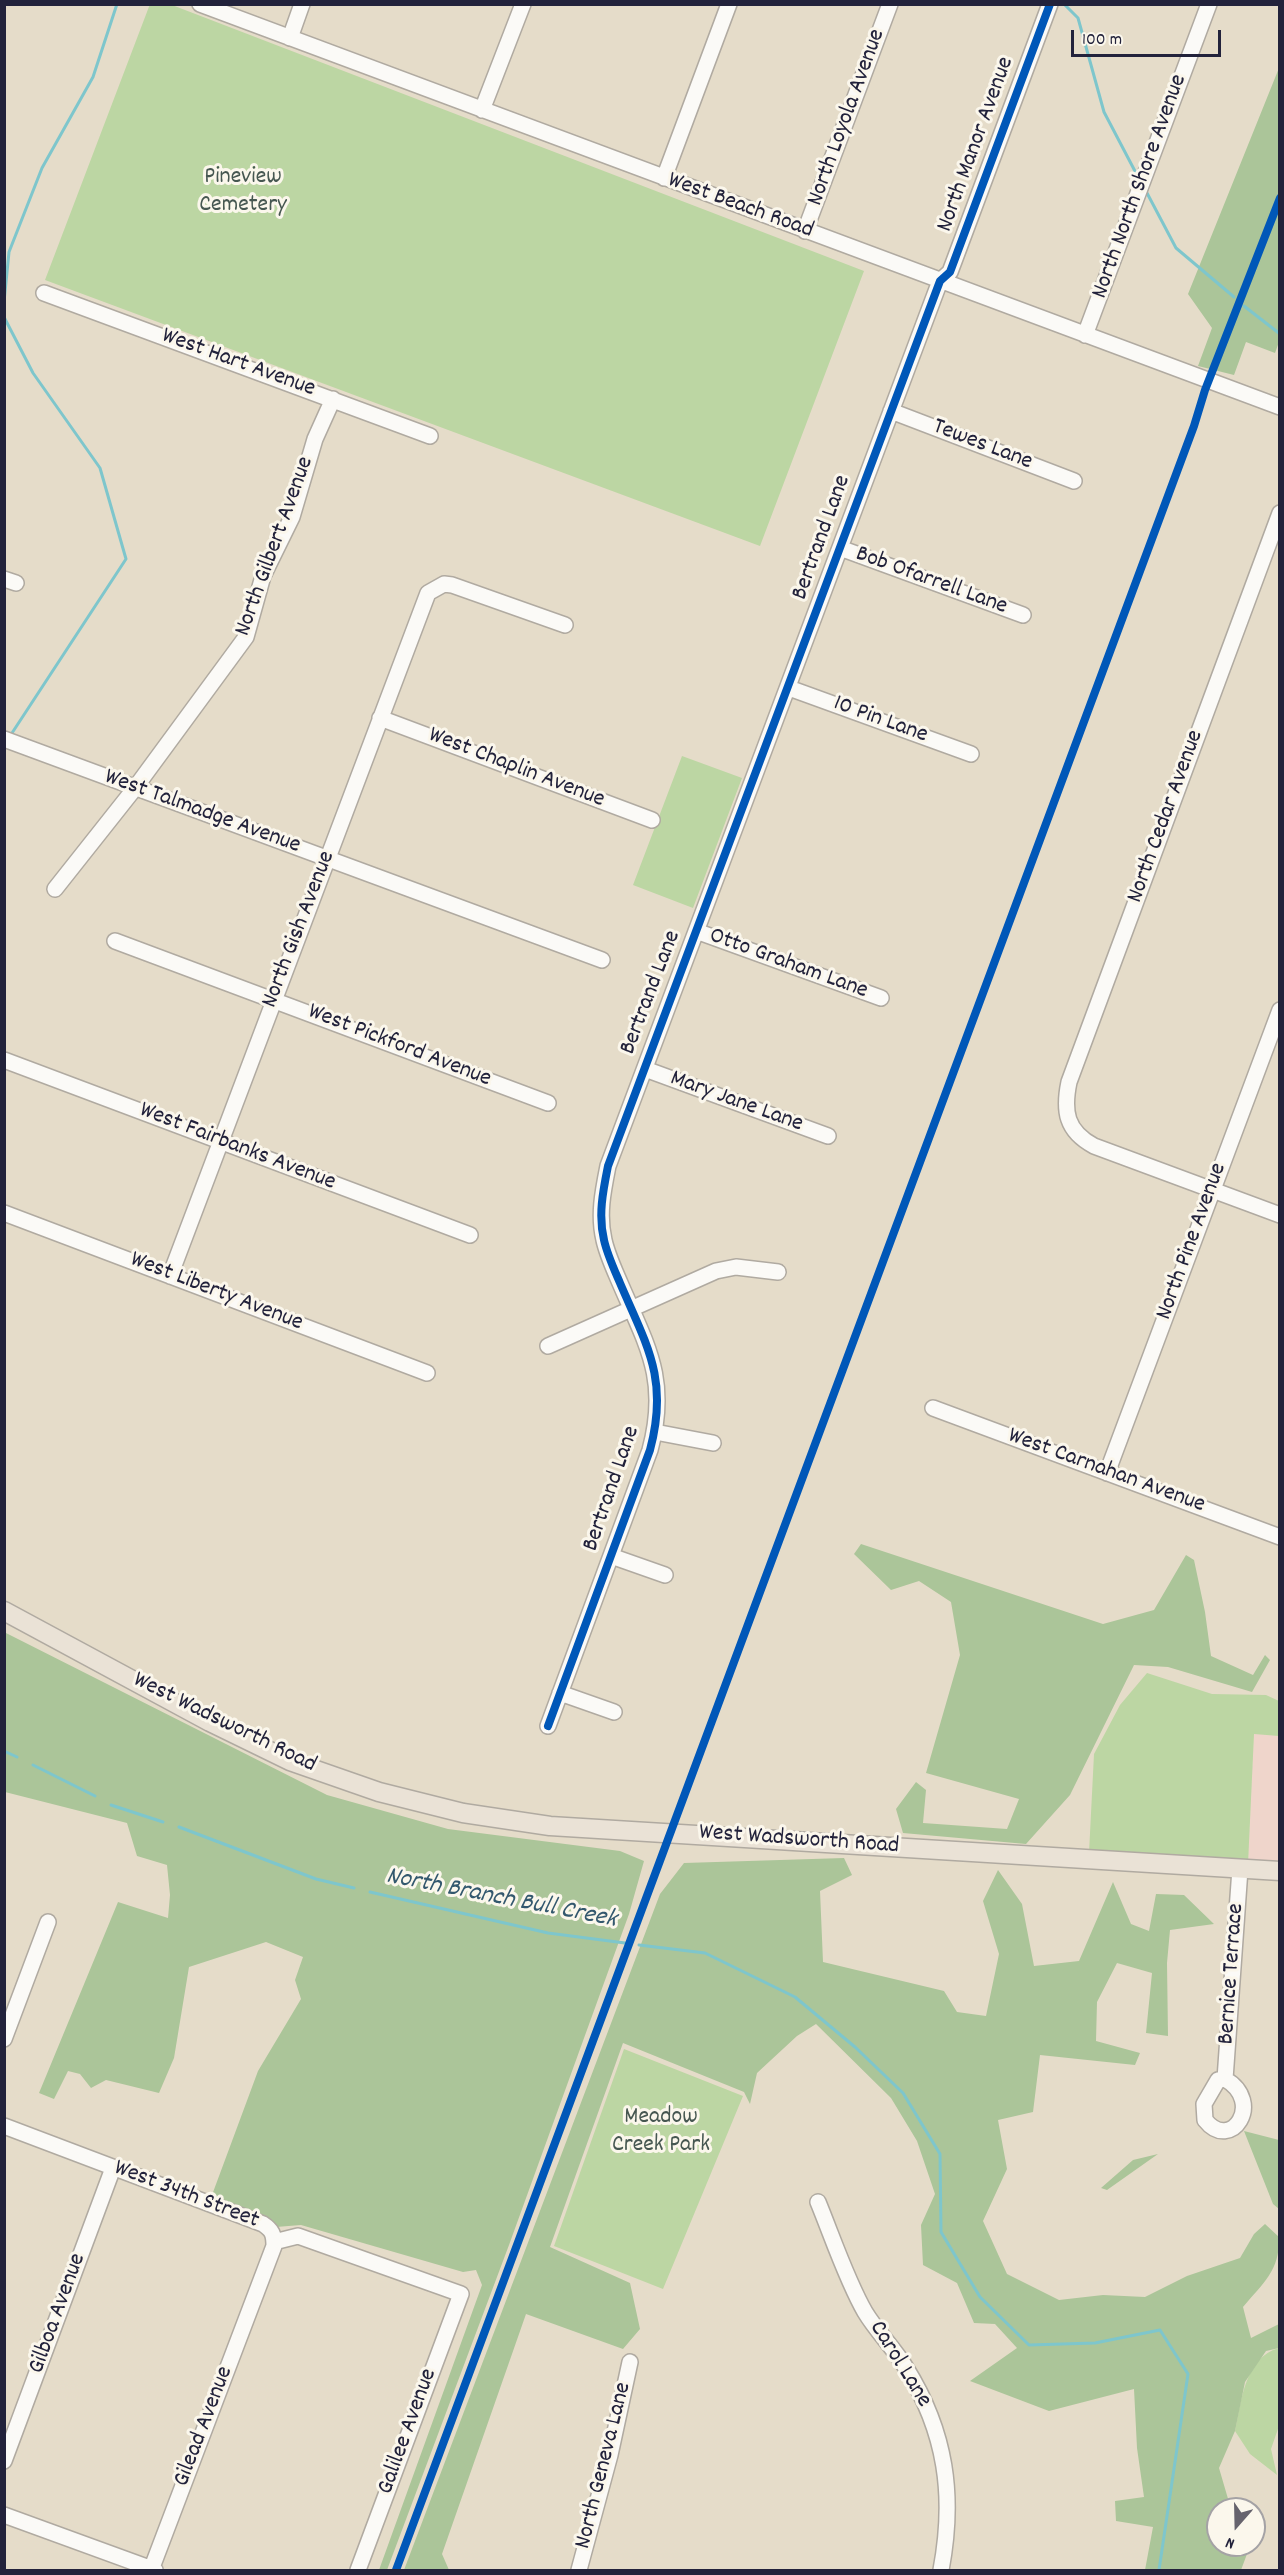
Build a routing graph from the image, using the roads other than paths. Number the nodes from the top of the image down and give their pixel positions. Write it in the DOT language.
graph roads {
  1 [pos="200,4"];
  2 [pos="302,4"];
  3 [pos="523,4"];
  4 [pos="729,4"];
  5 [pos="890,4"];
  6 [pos="1209,4"];
  7 [pos="1047,12"];
  8 [pos="290,38"];
  9 [pos="482,110"];
  10 [pos="664,178"];
  11 [pos="806,231"];
  12 [pos="940,281"];
  13 [pos="44,293"];
  14 [pos="1086,335"];
  15 [pos="333,399"];
  16 [pos="1280,407"];
  17 [pos="891,411"];
  18 [pos="430,436"];
  19 [pos="1074,481"];
  20 [pos="1280,513"];
  21 [pos="840,548"];
  22 [pos="1023,615"];
  23 [pos="565,625"];
  24 [pos="789,688"];
  25 [pos="380,718"];
  26 [pos="4,739"];
  27 [pos="971,754"];
  28 [pos="135,788"];
  29 [pos="652,820"];
  30 [pos="327,859"];
  31 [pos="55,889"];
  32 [pos="696,931"];
  33 [pos="115,941"];
  34 [pos="602,960"];
  35 [pos="881,998"];
  36 [pos="274,1000"];
  37 [pos="1280,1010"];
  38 [pos="4,1060"];
  39 [pos="645,1069"];
  40 [pos="548,1103"];
  41 [pos="828,1136"];
  42 [pos="220,1143"];
  43 [pos="1213,1190"];
  44 [pos="4,1213"];
  45 [pos="1280,1215"];
  46 [pos="470,1235"];
  47 [pos="778,1272"];
  48 [pos="170,1276"];
  49 [pos="631,1308"];
  50 [pos="548,1346"];
  51 [pos="427,1373"];
  52 [pos="933,1408"];
  53 [pos="655,1432"];
  54 [pos="713,1443"];
  55 [pos="1107,1473"];
  56 [pos="1280,1537"];
  57 [pos="611,1556"];
  58 [pos="665,1575"];
  59 [pos="4,1611"];
  60 [pos="560,1694"];
  61 [pos="614,1712"];
  62 [pos="548,1726"];
  63 [pos="1240,1869"];
  64 [pos="1280,1871"];
  65 [pos="48,1922"];
  66 [pos="4,2039"];
  67 [pos="1226,2079"];
  68 [pos="4,2126"];
  69 [pos="113,2168"];
  70 [pos="818,2202"];
  71 [pos="274,2242"];
  72 [pos="461,2294"];
  73 [pos="630,2362"];
  74 [pos="4,2461"];
  75 [pos="4,2515"];
  76 [pos="153,2570"];
  77 [pos="358,2571"];
  78 [pos="579,2571"];
  79 [pos="941,2571"];
  1 -- 8 [label="street, West Beach Road"];
  2 -- 8 [label="street"];
  3 -- 9 [label="street"];
  4 -- 10 [label="street"];
  5 -- 11 [label="street, North Loyola Avenue"];
  6 -- 14 [label="street, North North Shore Avenue"];
  7 -- 12 [label="street, North Manor Avenue"];
  8 -- 9 [label="street, West Beach Road"];
  9 -- 10 [label="street, West Beach Road"];
  10 -- 11 [label="street, West Beach Road"];
  11 -- 12 [label="street, West Beach Road"];
  12 -- 14 [label="street, West Beach Road"];
  12 -- 17 [label="street, Bertrand Lane"];
  13 -- 15 [label="street, West Hart Avenue"];
  14 -- 16 [label="street, West Beach Road"];
  15 -- 18 [label="street, West Hart Avenue"];
  15 -- 28 [label="street, North Gilbert Avenue"];
  17 -- 19 [label="street, Tewes Lane"];
  17 -- 21 [label="street, Bertrand Lane"];
  20 -- 43 [label="street, North Cedar Avenue"];
  21 -- 22 [label="street, Bob Ofarrell Lane"];
  21 -- 24 [label="street, Bertrand Lane"];
  23 -- 25 [label="street, North Gish Avenue"];
  24 -- 27 [label="street, 10 Pin Lane"];
  24 -- 32 [label="street, Bertrand Lane"];
  25 -- 29 [label="street, West Chaplin Avenue"];
  25 -- 30 [label="street, North Gish Avenue"];
  26 -- 28 [label="street, West Talmadge Avenue"];
  28 -- 30 [label="street, West Talmadge Avenue"];
  28 -- 31 [label="street, North Gilbert Avenue"];
  30 -- 34 [label="street, West Talmadge Avenue"];
  30 -- 36 [label="street, North Gish Avenue"];
  32 -- 35 [label="street, Otto Graham Lane"];
  32 -- 39 [label="street, Bertrand Lane"];
  33 -- 36 [label="street, West Pickford Avenue"];
  36 -- 40 [label="street, West Pickford Avenue"];
  36 -- 42 [label="street, North Gish Avenue"];
  37 -- 43 [label="street, North Pine Avenue"];
  38 -- 42 [label="street, West Fairbanks Avenue"];
  39 -- 41 [label="street, Mary Jane Lane"];
  39 -- 49 [label="street, Bertrand Lane"];
  42 -- 46 [label="street, West Fairbanks Avenue"];
  42 -- 48 [label="street, North Gish Avenue"];
  43 -- 45 [label="street"];
  43 -- 55 [label="street, North Pine Avenue"];
  44 -- 48 [label="street, West Liberty Avenue"];
  47 -- 49 [label="street"];
  48 -- 51 [label="street, West Liberty Avenue"];
  49 -- 50 [label="street"];
  49 -- 53 [label="street, Bertrand Lane"];
  52 -- 55 [label="street, West Carnahan Avenue"];
  53 -- 54 [label="street"];
  53 -- 57 [label="street, Bertrand Lane"];
  55 -- 56 [label="street, West Carnahan Avenue"];
  57 -- 58 [label="street"];
  57 -- 60 [label="street, Bertrand Lane"];
  59 -- 63 [label="main road, West Wadsworth Road"];
  60 -- 61 [label="street"];
  60 -- 62 [label="street, Bertrand Lane"];
  63 -- 64 [label="main road, West Wadsworth Road"];
  63 -- 67 [label="street, Bernice Terrace"];
  65 -- 66 [label="street"];
  68 -- 69 [label="street, West 34th Street"];
  69 -- 71 [label="street, West 34th Street"];
  69 -- 74 [label="street, Gilboa Avenue"];
  70 -- 79 [label="street, Carol Lane"];
  71 -- 72 [label="street, West 34th Street"];
  71 -- 76 [label="street, Gilead Avenue"];
  72 -- 77 [label="street, Galilee Avenue"];
  73 -- 78 [label="street, North Geneva Lane"];
  75 -- 76 [label="street"];
}
